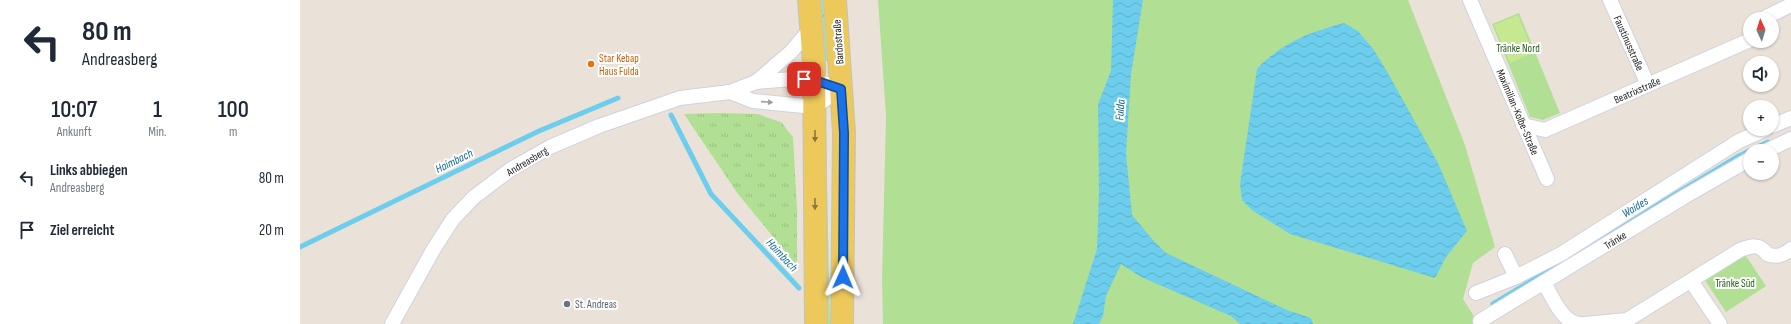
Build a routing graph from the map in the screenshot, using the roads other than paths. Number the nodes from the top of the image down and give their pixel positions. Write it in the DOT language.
graph roads {
  1 [pos="809,0"];
  2 [pos="835,0"];
  3 [pos="1470,0"];
  4 [pos="1610,0"];
  5 [pos="1791,5"];
  6 [pos="1776,12"];
  7 [pos="812,27"];
  8 [pos="1743,43"];
  9 [pos="814,80"];
  10 [pos="756,82"];
  11 [pos="1648,85"];
  12 [pos="841,89"];
  13 [pos="730,92"];
  14 [pos="814,107"];
  15 [pos="1791,118"];
  16 [pos="1779,123"];
  17 [pos="1523,125"];
  18 [pos="1752,136"];
  19 [pos="1791,139"];
  20 [pos="1779,145"];
  21 [pos="1743,163"];
  22 [pos="1546,179"];
  23 [pos="1791,249"];
  24 [pos="1505,254"];
  25 [pos="1516,277"];
  26 [pos="1691,281"];
  27 [pos="1544,283"];
  28 [pos="1476,293"];
  29 [pos="816,318"];
  30 [pos="1480,321"];
  31 [pos="392,324"];
  32 [pos="842,324"];
  33 [pos="1581,324"];
  34 [pos="1585,324"];
  35 [pos="1720,324"];
  1 -- 7 [label="main road"];
  2 -- 12 [label="main road, Bardostraße"];
  3 -- 17 [label="street, Maximilian-Kolbe-Straße"];
  4 -- 11 [label="street, Faustinusstraße"];
  5 -- 6 [label="street"];
  7 -- 9 [label="main road"];
  7 -- 10 [label="street, Andreasberg"];
  8 -- 11 [label="street, Beatrixstraße"];
  9 -- 10 [label="street, Andreasberg"];
  9 -- 12 [label="street, Andreasberg"];
  9 -- 14 [label="main road"];
  10 -- 13 [label="street, Andreasberg"];
  11 -- 17 [label="street, Beatrixstraße"];
  12 -- 14 [label="street"];
  12 -- 32 [label="main road, Bardostraße"];
  13 -- 14 [label="street, Andreasberg, one-way"];
  13 -- 31 [label="street, Andreasberg"];
  14 -- 29 [label="main road, one-way"];
  15 -- 16 [label="street"];
  17 -- 22 [label="street, Maximilian-Kolbe-Straße"];
  18 -- 25 [label="street, Tränke"];
  19 -- 20 [label="street"];
  21 -- 27 [label="street, Tränke"];
  23 -- 26 [label="street"];
  24 -- 25 [label="street"];
  25 -- 28 [label="street, Tränke"];
  26 -- 34 [label="street"];
  26 -- 35 [label="street"];
  27 -- 30 [label="street, Tränke"];
  27 -- 33 [label="street"];
}
